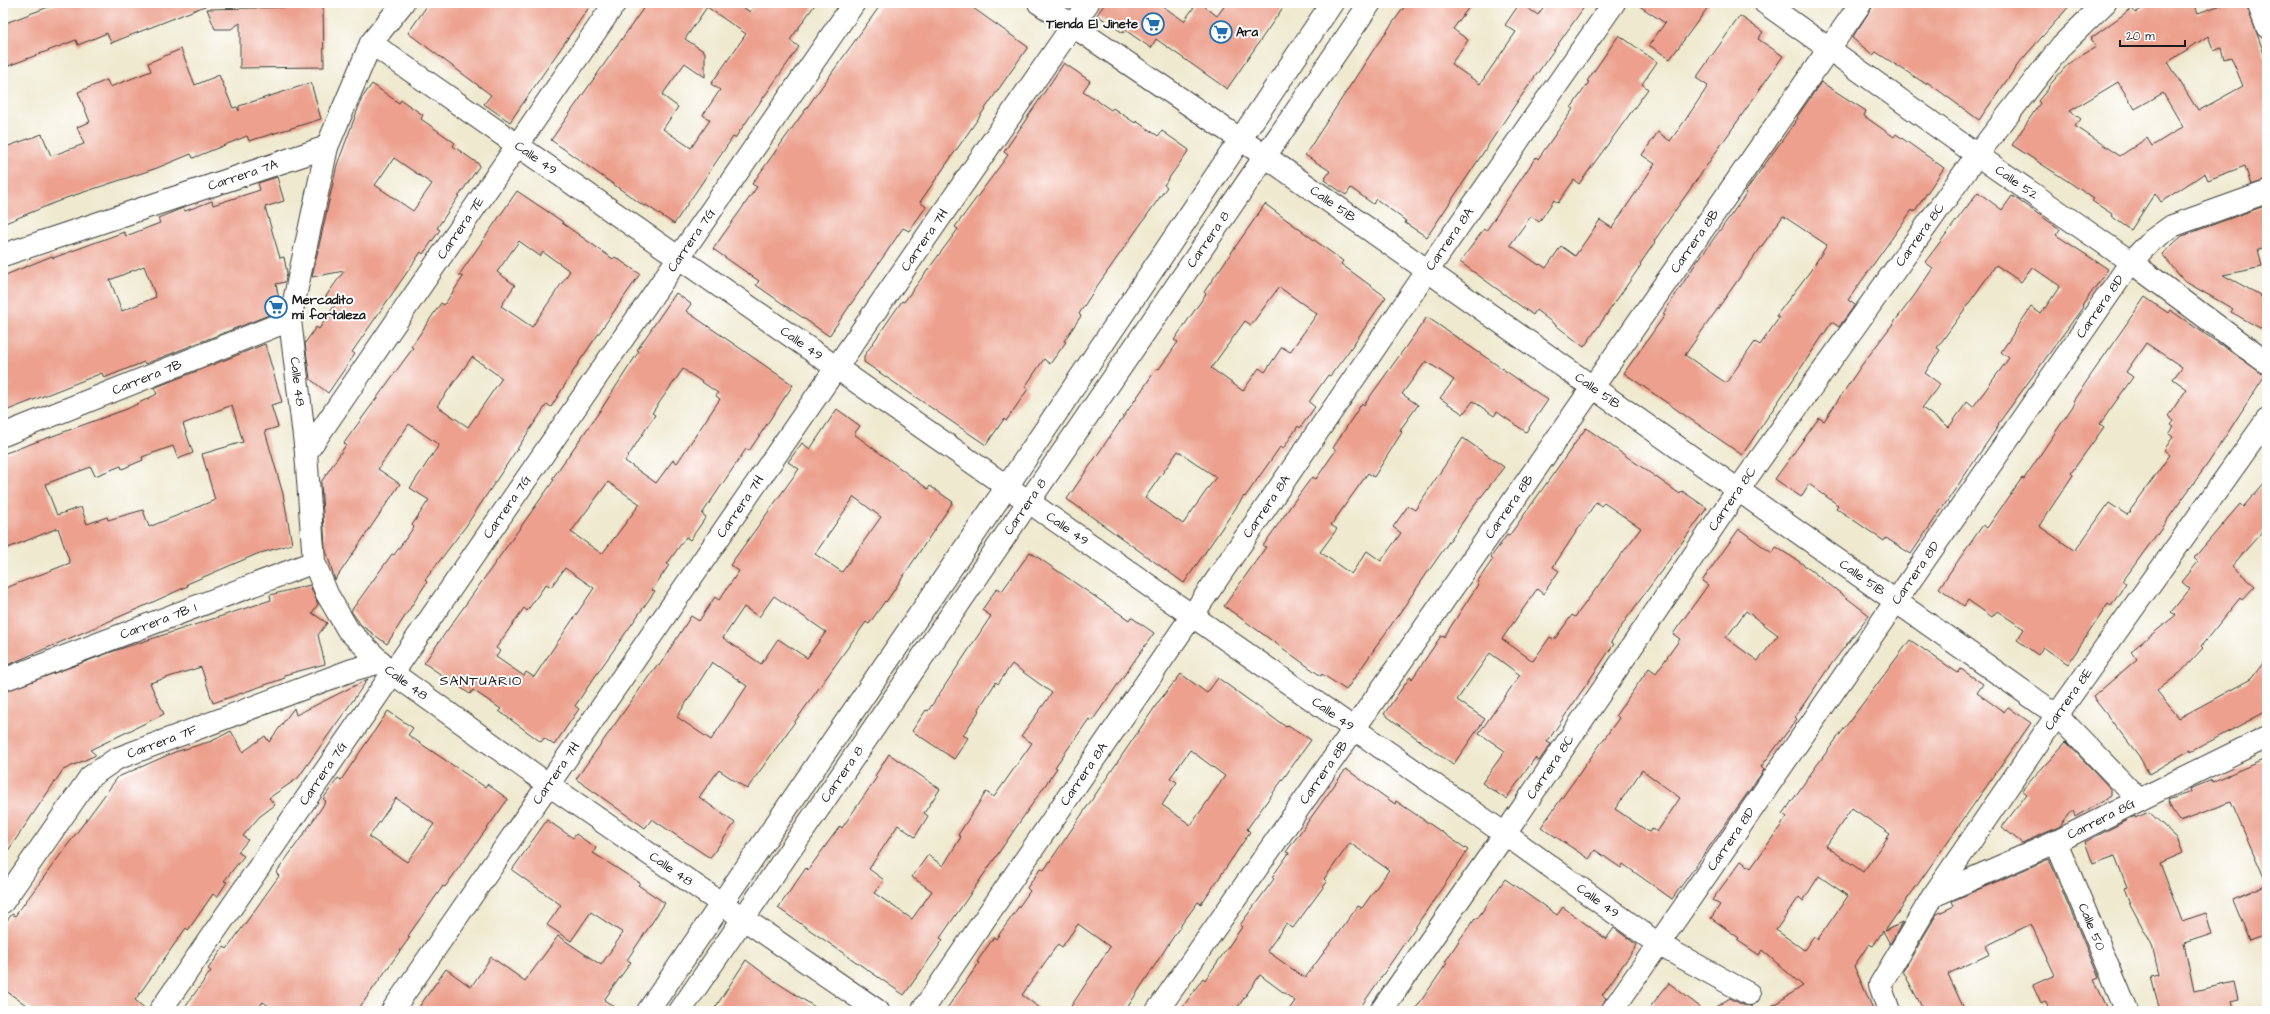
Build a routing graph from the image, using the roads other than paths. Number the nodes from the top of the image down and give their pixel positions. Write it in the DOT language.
graph roads {
  1 [pos="403,3"];
  2 [pos="615,3"];
  3 [pos="854,3"];
  4 [pos="1039,3"];
  5 [pos="1088,3"];
  6 [pos="1332,3"];
  7 [pos="1370,3"];
  8 [pos="1614,3"];
  9 [pos="1765,3"];
  10 [pos="1861,3"];
  11 [pos="2105,3"];
  12 [pos="2258,3"];
  13 [pos="1073,25"];
  14 [pos="2267,27"];
  15 [pos="371,43"];
  16 [pos="1829,48"];
  17 [pos="1241,139"];
  18 [pos="516,144"];
  19 [pos="327,147"];
  20 [pos="1977,155"];
  21 [pos="1265,156"];
  22 [pos="2267,192"];
  23 [pos="3,255"];
  24 [pos="679,259"];
  25 [pos="2131,262"];
  26 [pos="1428,270"];
  27 [pos="290,320"];
  28 [pos="2267,363"];
  29 [pos="836,368"];
  30 [pos="1593,386"];
  31 [pos="2267,420"];
  32 [pos="3,435"];
  33 [pos="306,453"];
  34 [pos="1006,488"];
  35 [pos="1738,490"];
  36 [pos="1029,504"];
  37 [pos="314,562"];
  38 [pos="1896,601"];
  39 [pos="1192,617"];
  40 [pos="386,667"];
  41 [pos="3,680"];
  42 [pos="2057,715"];
  43 [pos="1353,730"];
  44 [pos="2267,737"];
  45 [pos="549,785"];
  46 [pos="2139,800"];
  47 [pos="1505,834"];
  48 [pos="2056,842"];
  49 [pos="1933,896"];
  50 [pos="3,902"];
  51 [pos="721,904"];
  52 [pos="744,918"];
  53 [pos="1658,944"];
  54 [pos="1749,994"];
  55 [pos="160,1011"];
  56 [pos="392,1011"];
  57 [pos="648,1011"];
  58 [pos="680,1011"];
  59 [pos="878,1011"];
  60 [pos="922,1011"];
  61 [pos="1157,1011"];
  62 [pos="1381,1011"];
  63 [pos="1612,1011"];
  64 [pos="1889,1011"];
  65 [pos="2127,1011"];
  1 -- 15 [label="street"];
  2 -- 18 [label="street, Carrera 7E"];
  3 -- 24 [label="street, Carrera 7G"];
  4 -- 13 [label="street, Calle 51B"];
  5 -- 13 [label="street, Carrera 7H"];
  6 -- 17 [label="street, Carrera 8"];
  7 -- 21 [label="street, Carrera 8"];
  8 -- 26 [label="street, Carrera 8A"];
  9 -- 16 [label="street, Calle 52"];
  10 -- 16 [label="street, Carrera 8B"];
  11 -- 20 [label="street, Carrera 8C"];
  12 -- 14 [label="street"];
  13 -- 17 [label="street, Calle 51B"];
  13 -- 29 [label="street, Carrera 7H"];
  15 -- 18 [label="street, Calle 49"];
  15 -- 19 [label="street"];
  16 -- 20 [label="street, Calle 52"];
  16 -- 30 [label="street, Carrera 8B"];
  17 -- 21 [label="street, Calle 51B"];
  17 -- 34 [label="street, Carrera 8"];
  18 -- 24 [label="street, Calle 49"];
  18 -- 33 [label="street, Carrera 7E"];
  19 -- 23 [label="street, Carrera 7A"];
  19 -- 27 [label="street, Calle 48"];
  20 -- 25 [label="street, Calle 52"];
  20 -- 35 [label="street, Carrera 8C"];
  21 -- 26 [label="street, Calle 51B"];
  21 -- 36 [label="street, Carrera 8"];
  22 -- 25 [label="street, Carrera 8D"];
  24 -- 29 [label="street, Calle 49"];
  24 -- 40 [label="street, Carrera 7G"];
  25 -- 28 [label="street, Calle 52"];
  25 -- 38 [label="street, Carrera 8D"];
  26 -- 30 [label="street, Calle 51B"];
  26 -- 39 [label="street, Carrera 8A"];
  27 -- 32 [label="street, Carrera 7B"];
  27 -- 33 [label="street, Calle 48"];
  29 -- 34 [label="street, Calle 49"];
  29 -- 45 [label="street, Carrera 7H"];
  30 -- 35 [label="street, Calle 51B"];
  30 -- 43 [label="street, Carrera 8B"];
  31 -- 42 [label="street, Carrera 8E"];
  33 -- 37 [label="street, Calle 48"];
  34 -- 36 [label="street, Calle 49"];
  34 -- 51 [label="street, Carrera 8"];
  35 -- 38 [label="street, Calle 51B"];
  35 -- 47 [label="street, Carrera 8C"];
  36 -- 39 [label="street, Calle 49"];
  36 -- 52 [label="street, Carrera 8"];
  37 -- 40 [label="street, Calle 48"];
  37 -- 41 [label="street, Carrera 7B 1"];
  38 -- 42 [label="street, Calle 51B"];
  38 -- 53 [label="street, Carrera 8D"];
  39 -- 43 [label="street, Calle 49"];
  39 -- 60 [label="street, Carrera 8A"];
  40 -- 45 [label="street, Calle 48"];
  40 -- 50 [label="street, Carrera 7F"];
  40 -- 55 [label="street, Carrera 7G"];
  42 -- 46 [label="street, Calle 51B"];
  42 -- 49 [label="street, Carrera 8E"];
  43 -- 47 [label="street, Calle 49"];
  43 -- 61 [label="street, Carrera 8B"];
  44 -- 46 [label="street, Carrera 8G"];
  45 -- 51 [label="street, Calle 48"];
  45 -- 56 [label="street, Carrera 7H"];
  46 -- 48 [label="street, Carrera 8G"];
  47 -- 53 [label="street, Calle 49"];
  47 -- 62 [label="street, Carrera 8C"];
  48 -- 49 [label="street, Carrera 8G"];
  48 -- 65 [label="street, Calle 50"];
  49 -- 64 [label="street, Carrera 8E"];
  51 -- 52 [label="street, Calle 48"];
  51 -- 57 [label="street, Carrera 8"];
  52 -- 58 [label="street, Carrera 8"];
  52 -- 59 [label="street, Calle 48"];
  53 -- 54 [label="street, Calle 49"];
  53 -- 63 [label="street, Carrera 8D"];
}
